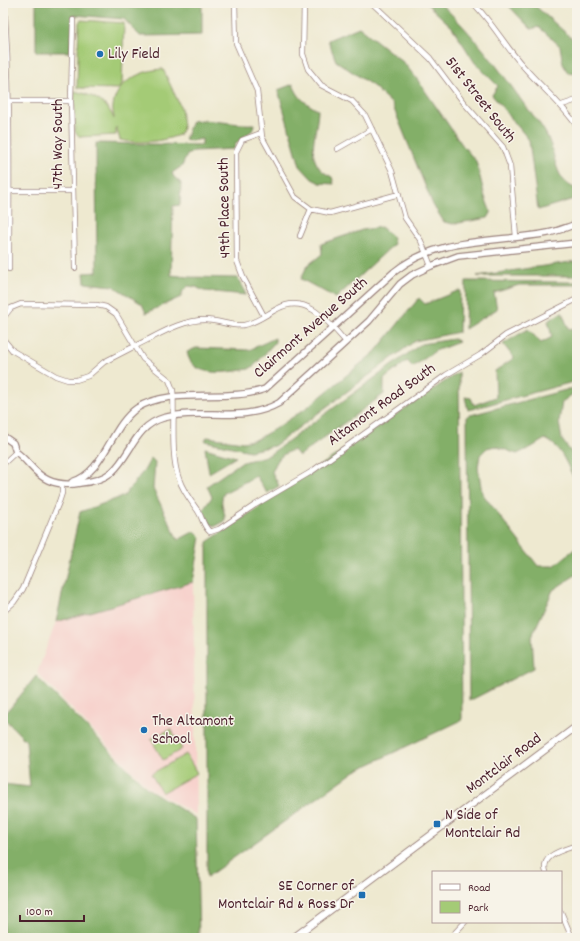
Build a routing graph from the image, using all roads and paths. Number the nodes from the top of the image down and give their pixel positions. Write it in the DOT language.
graph roads {
  1 [pos="4,3"];
  2 [pos="235,3"];
  3 [pos="304,3"];
  4 [pos="372,3"];
  5 [pos="473,3"];
  6 [pos="574,3"];
  7 [pos="577,6"];
  8 [pos="73,20"];
  9 [pos="577,100"];
  10 [pos="3,101"];
  11 [pos="9,101"];
  12 [pos="71,101"];
  13 [pos="562,105"];
  14 [pos="577,126"];
  15 [pos="372,129"];
  16 [pos="261,133"];
  17 [pos="337,149"];
  18 [pos="3,191"];
  19 [pos="9,191"];
  20 [pos="72,191"];
  21 [pos="399,194"];
  22 [pos="311,209"];
  23 [pos="577,224"];
  24 [pos="300,236"];
  25 [pos="516,237"];
  26 [pos="577,243"];
  27 [pos="426,254"];
  28 [pos="430,266"];
  29 [pos="75,268"];
  30 [pos="9,269"];
  31 [pos="577,299"];
  32 [pos="264,316"];
  33 [pos="3,318"];
  34 [pos="333,328"];
  35 [pos="3,339"];
  36 [pos="346,342"];
  37 [pos="135,346"];
  38 [pos="173,397"];
  39 [pos="174,416"];
  40 [pos="3,436"];
  41 [pos="16,452"];
  42 [pos="3,464"];
  43 [pos="62,485"];
  44 [pos="3,612"];
  45 [pos="577,726"];
  46 [pos="577,845"];
  47 [pos="546,871"];
  48 [pos="562,914"];
  49 [pos="464,923"];
  50 [pos="300,936"];
  51 [pos="293,938"];
  52 [pos="450,938"];
  53 [pos="572,938"];
  1 -- 11 [label="street"];
  2 -- 16 [label="street"];
  3 -- 15 [label="street"];
  4 -- 25 [label="street, 51st Street South"];
  5 -- 13 [label="street"];
  6 -- 7 [label="street"];
  8 -- 12 [label="street, 47th Way South"];
  9 -- 13 [label="street"];
  10 -- 11 [label="street"];
  11 -- 12 [label="street"];
  11 -- 19 [label="street"];
  12 -- 20 [label="street, 47th Way South"];
  13 -- 14 [label="street"];
  15 -- 17 [label="street"];
  15 -- 21 [label="street"];
  16 -- 22 [label="street"];
  16 -- 32 [label="street, 49th Place South"];
  18 -- 19 [label="street"];
  19 -- 20 [label="street"];
  19 -- 30 [label="street"];
  20 -- 29 [label="street, 47th Way South"];
  21 -- 22 [label="street"];
  21 -- 27 [label="street"];
  22 -- 24 [label="street"];
  23 -- 25 [label="street, Clairmont Avenue South"];
  25 -- 27 [label="street, Clairmont Avenue South"];
  26 -- 28 [label="street, Clairmont Avenue South"];
  27 -- 28 [label="street"];
  27 -- 34 [label="street, Clairmont Avenue South"];
  28 -- 36 [label="street, Clairmont Avenue South"];
  31 -- 39 [label="street, Altamont Road South"];
  32 -- 34 [label="street"];
  32 -- 37 [label="street"];
  33 -- 37 [label="street"];
  34 -- 36 [label="street"];
  34 -- 38 [label="street, Clairmont Avenue South"];
  35 -- 37 [label="street"];
  36 -- 39 [label="street, Clairmont Avenue South"];
  37 -- 38 [label="street"];
  38 -- 39 [label="street"];
  38 -- 43 [label="street, Clairmont Avenue South"];
  39 -- 43 [label="street, Clairmont Avenue South"];
  40 -- 41 [label="street, Clairmont Avenue South"];
  41 -- 42 [label="street"];
  41 -- 43 [label="street, Clairmont Avenue South"];
  43 -- 44 [label="street"];
  45 -- 50 [label="main road, Montclair Road"];
  46 -- 47 [label="street"];
  48 -- 53 [label="street"];
  49 -- 52 [label="street"];
  50 -- 51 [label="main road, Montclair Road"];
}
